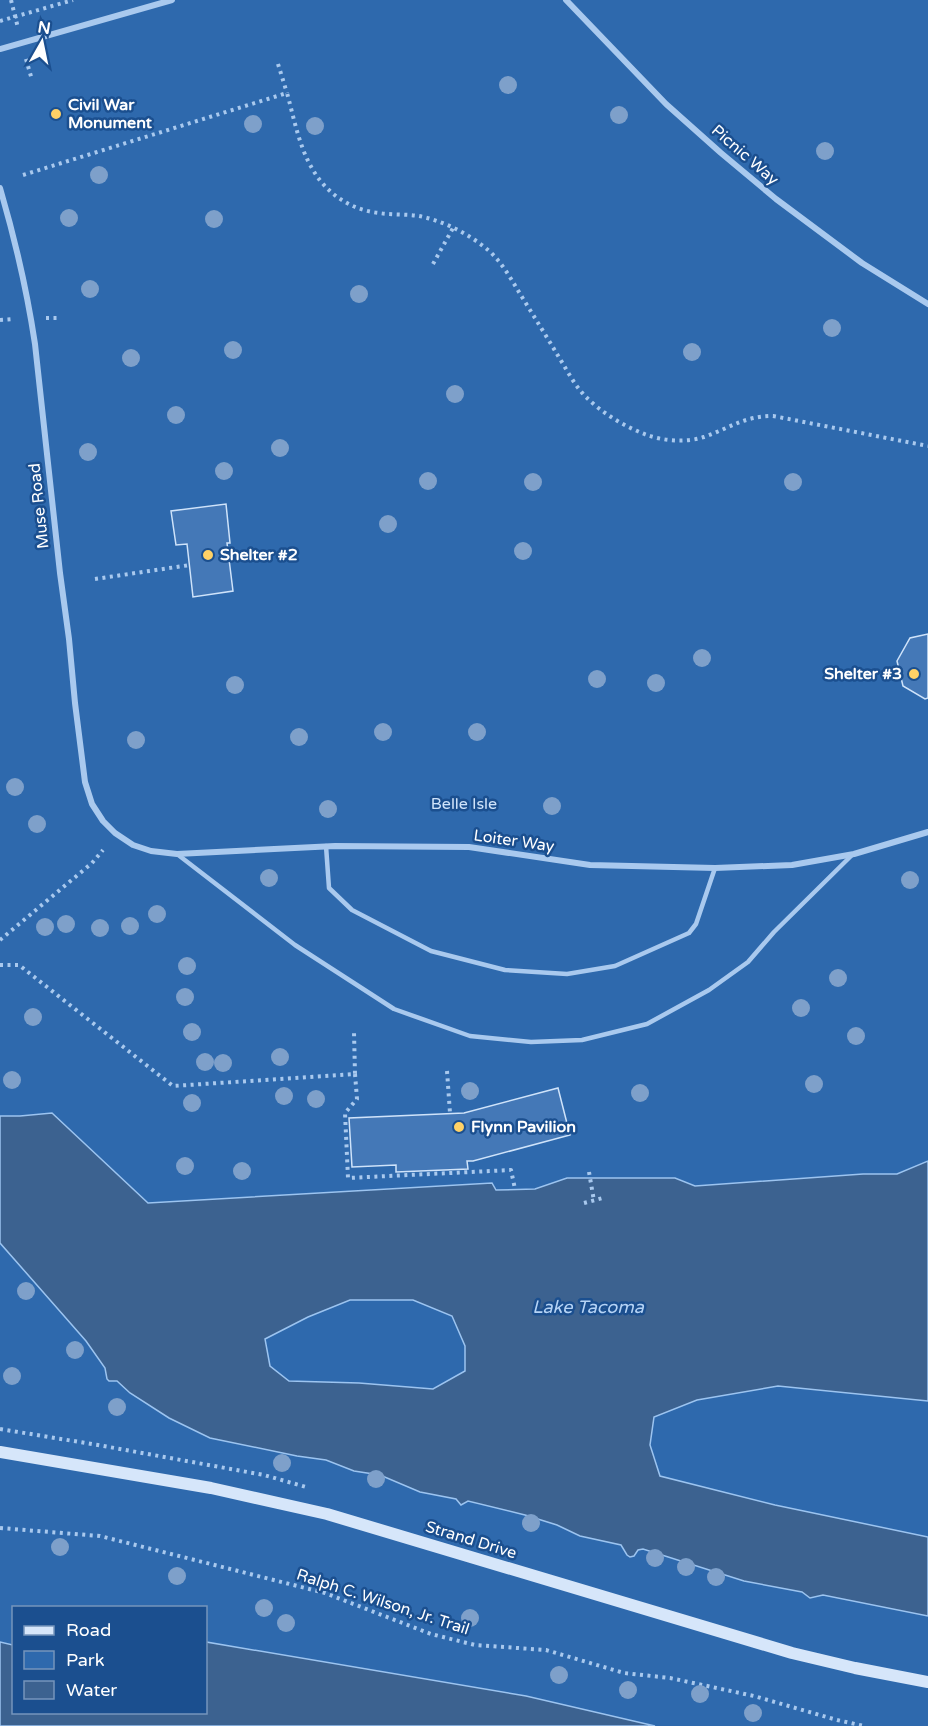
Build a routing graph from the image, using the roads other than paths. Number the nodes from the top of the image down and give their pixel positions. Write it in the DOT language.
graph roads {
  1 [pos="172,0"];
  2 [pos="566,0"];
  3 [pos="0,49"];
  4 [pos="0,188"];
  5 [pos="928,304"];
  6 [pos="103,820"];
  7 [pos="928,832"];
  8 [pos="326,846"];
  9 [pos="177,854"];
  10 [pos="854,854"];
  11 [pos="715,868"];
  12 [pos="0,1452"];
  13 [pos="928,1682"];
  1 -- 3 [label="street"];
  2 -- 5 [label="street, Picnic Way"];
  4 -- 6 [label="street, Muse Road"];
  6 -- 9 [label="street, Loiter Way"];
  7 -- 10 [label="street, Loiter Way"];
  8 -- 9 [label="street, Loiter Way"];
  8 -- 11 [label="street, Loiter Way"];
  8 -- 11 [label="lane"];
  9 -- 10 [label="lane"];
  10 -- 11 [label="street, Loiter Way"];
  12 -- 13 [label="street, Strand Drive"];
}
